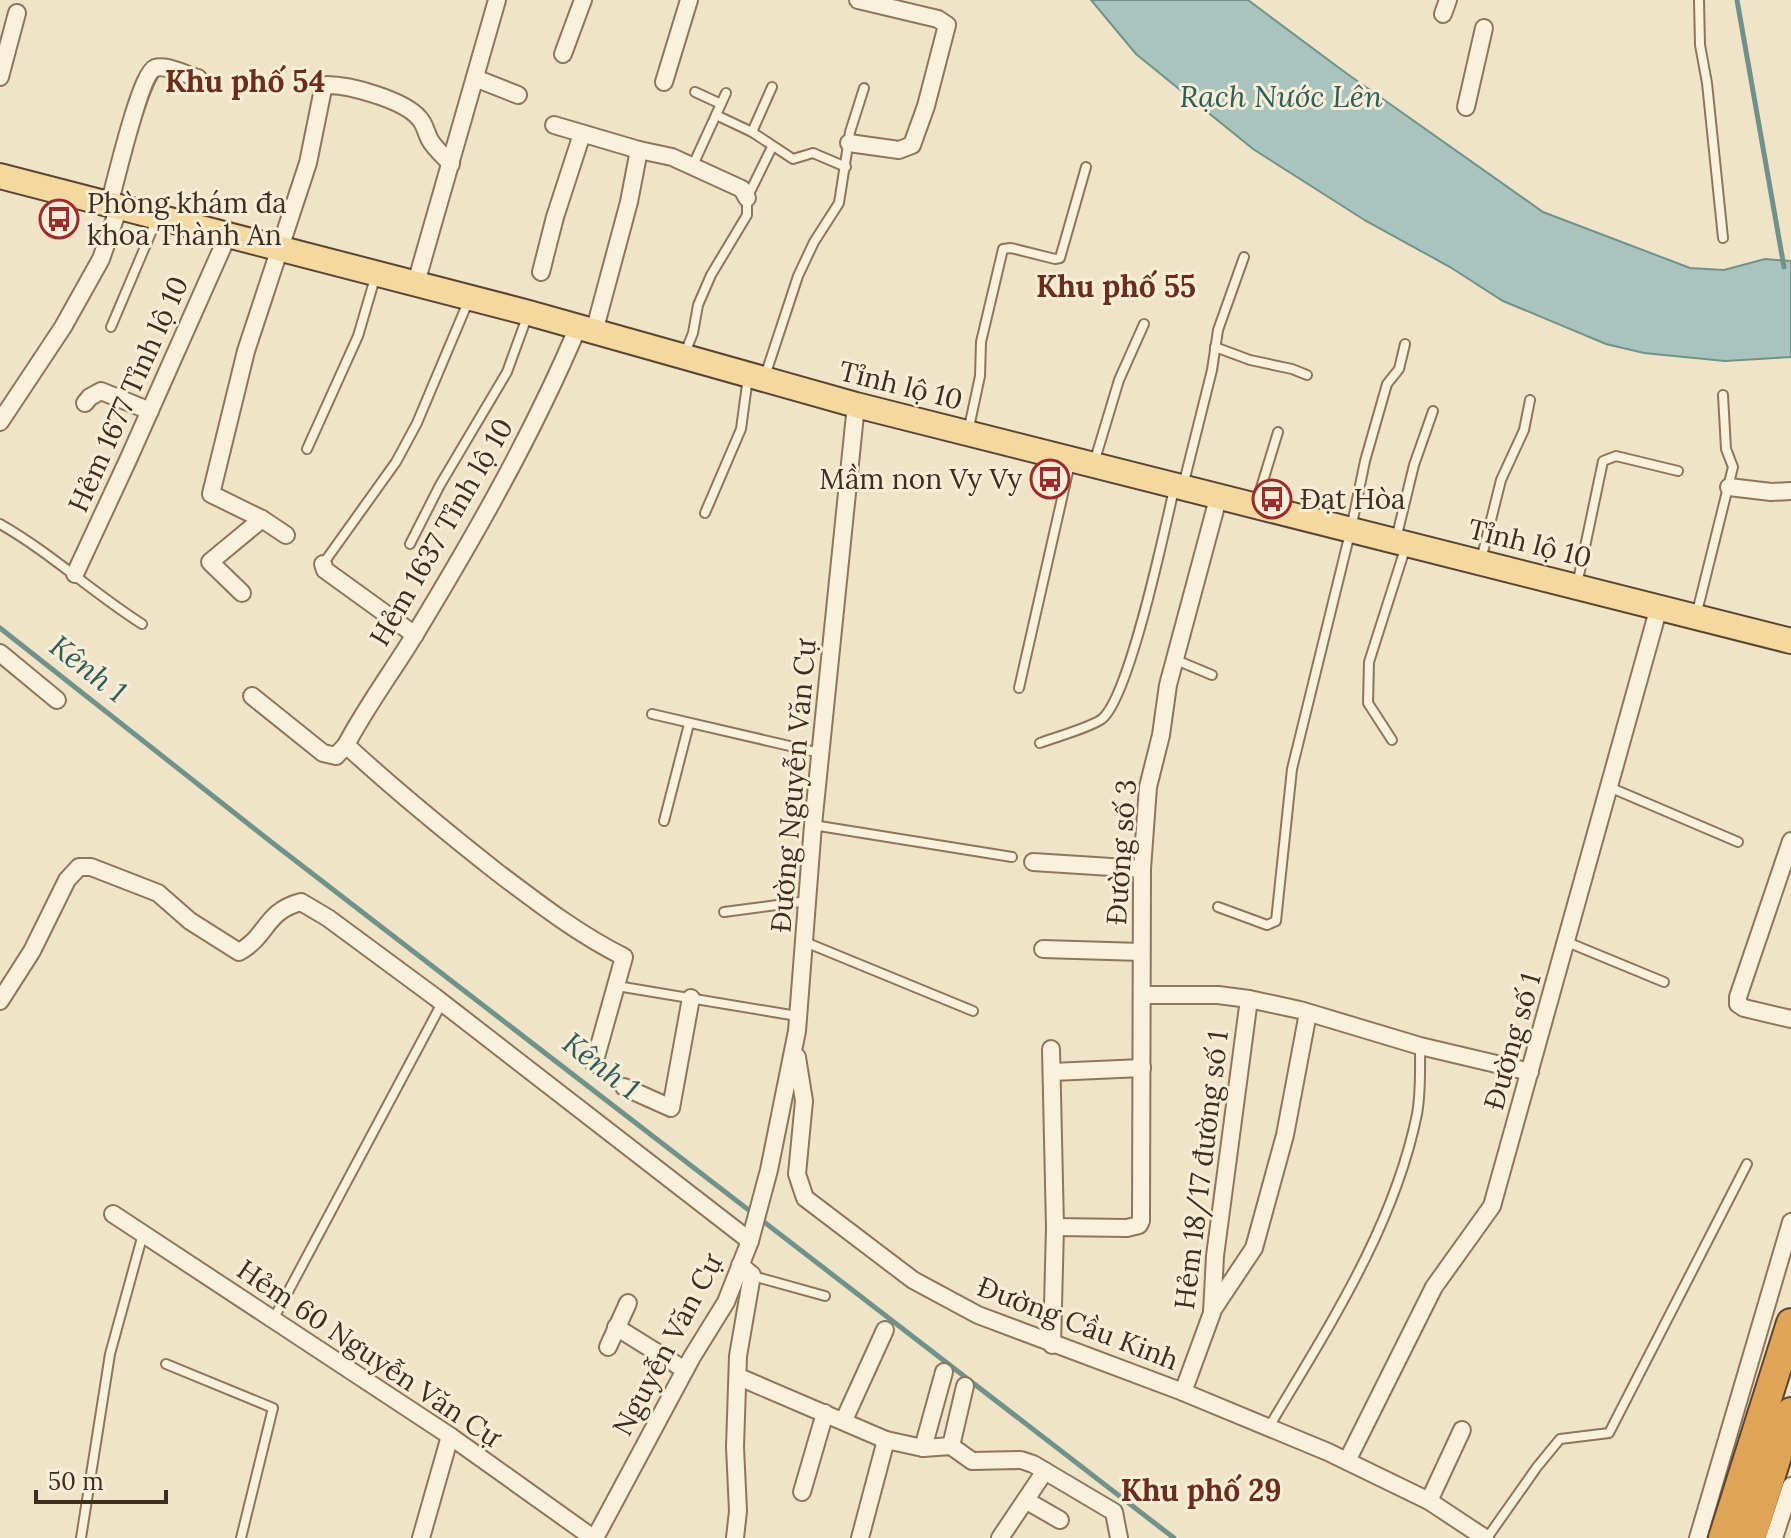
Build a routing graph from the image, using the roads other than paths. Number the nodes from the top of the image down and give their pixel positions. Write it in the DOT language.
graph roads {
  1 [pos="497,0"];
  2 [pos="583,0"];
  3 [pos="689,0"];
  4 [pos="858,0"];
  5 [pos="1699,0"];
  6 [pos="17,13"];
  7 [pos="1484,28"];
  8 [pos="563,54"];
  9 [pos="0,77"];
  10 [pos="198,78"];
  11 [pos="475,78"];
  12 [pos="664,82"];
  13 [pos="772,87"];
  14 [pos="864,88"];
  15 [pos="695,92"];
  16 [pos="726,93"];
  17 [pos="518,95"];
  18 [pos="721,104"];
  19 [pos="1466,107"];
  20 [pos="716,115"];
  21 [pos="554,125"];
  22 [pos="752,132"];
  23 [pos="582,134"];
  24 [pos="849,143"];
  25 [pos="772,147"];
  26 [pos="639,150"];
  27 [pos="451,164"];
  28 [pos="693,165"];
  29 [pos="846,167"];
  30 [pos="1086,167"];
  31 [pos="0,176"];
  32 [pos="747,198"];
  33 [pos="114,206"];
  34 [pos="158,217"];
  35 [pos="228,235"];
  36 [pos="1723,238"];
  37 [pos="280,248"];
  38 [pos="1244,257"];
  39 [pos="541,272"];
  40 [pos="376,273"];
  41 [pos="416,283"];
  42 [pos="470,297"];
  43 [pos="529,313"];
  44 [pos="1144,324"];
  45 [pos="111,327"];
  46 [pos="586,329"];
  47 [pos="1405,344"];
  48 [pos="1215,347"];
  49 [pos="683,357"];
  50 [pos="1307,375"];
  51 [pos="756,378"];
  52 [pos="1723,395"];
  53 [pos="1530,400"];
  54 [pos="85,403"];
  55 [pos="856,405"];
  56 [pos="150,411"];
  57 [pos="1433,411"];
  58 [pos="0,422"];
  59 [pos="1278,432"];
  60 [pos="968,433"];
  61 [pos="307,449"];
  62 [pos="1083,461"];
  63 [pos="1678,471"];
  64 [pos="1179,486"];
  65 [pos="1729,487"];
  66 [pos="1791,491"];
  67 [pos="1219,495"];
  68 [pos="1256,505"];
  69 [pos="705,513"];
  70 [pos="262,519"];
  71 [pos="0,524"];
  72 [pos="1351,529"];
  73 [pos="286,535"];
  74 [pos="1402,541"];
  75 [pos="410,544"];
  76 [pos="1481,561"];
  77 [pos="323,564"];
  78 [pos="75,574"];
  79 [pos="1577,585"];
  80 [pos="242,593"];
  81 [pos="1659,607"];
  82 [pos="1696,616"];
  83 [pos="142,624"];
  84 [pos="415,635"];
  85 [pos="1791,641"];
  86 [pos="0,653"];
  87 [pos="1175,660"];
  88 [pos="1212,675"];
  89 [pos="1019,688"];
  90 [pos="252,696"];
  91 [pos="57,700"];
  92 [pos="652,714"];
  93 [pos="689,724"];
  94 [pos="1392,740"];
  95 [pos="1040,743"];
  96 [pos="341,751"];
  97 [pos="821,753"];
  98 [pos="1609,787"];
  99 [pos="664,821"];
  100 [pos="813,825"];
  101 [pos="1791,841"];
  102 [pos="1738,842"];
  103 [pos="1012,857"];
  104 [pos="1033,862"];
  105 [pos="1142,869"];
  106 [pos="807,901"];
  107 [pos="1218,907"];
  108 [pos="724,912"];
  109 [pos="804,941"];
  110 [pos="1567,942"];
  111 [pos="1043,949"];
  112 [pos="1141,952"];
  113 [pos="1664,982"];
  114 [pos="617,986"];
  115 [pos="1142,995"];
  116 [pos="691,998"];
  117 [pos="1249,999"];
  118 [pos="0,1001"];
  119 [pos="442,1003"];
  120 [pos="973,1011"];
  121 [pos="1308,1013"];
  122 [pos="799,1016"];
  123 [pos="1791,1019"];
  124 [pos="1420,1046"];
  125 [pos="795,1048"];
  126 [pos="1051,1049"];
  127 [pos="594,1064"];
  128 [pos="1142,1068"];
  129 [pos="1052,1072"];
  130 [pos="1530,1072"];
  131 [pos="624,1087"];
  132 [pos="1747,1164"];
  133 [pos="769,1170"];
  134 [pos="113,1214"];
  135 [pos="1791,1222"];
  136 [pos="1055,1227"];
  137 [pos="143,1234"];
  138 [pos="750,1241"];
  139 [pos="746,1270"];
  140 [pos="825,1296"];
  141 [pos="628,1303"];
  142 [pos="1212,1313"];
  143 [pos="273,1320"];
  144 [pos="1791,1323"];
  145 [pos="616,1327"];
  146 [pos="885,1330"];
  147 [pos="1052,1345"];
  148 [pos="608,1347"];
  149 [pos="166,1364"];
  150 [pos="685,1370"];
  151 [pos="944,1372"];
  152 [pos="739,1377"];
  153 [pos="965,1386"];
  154 [pos="1183,1392"];
  155 [pos="1791,1412"];
  156 [pos="825,1413"];
  157 [pos="844,1420"];
  158 [pos="1269,1427"];
  159 [pos="1462,1430"];
  160 [pos="450,1436"];
  161 [pos="886,1440"];
  162 [pos="951,1446"];
  163 [pos="923,1448"];
  164 [pos="1347,1461"];
  165 [pos="1045,1471"];
  166 [pos="1791,1486"];
  167 [pos="802,1492"];
  168 [pos="1027,1501"];
  169 [pos="1429,1501"];
  170 [pos="1060,1520"];
  171 [pos="81,1538"];
  172 [pos="241,1538"];
  173 [pos="421,1538"];
  174 [pos="594,1538"];
  175 [pos="735,1538"];
  176 [pos="860,1538"];
  177 [pos="1000,1538"];
  178 [pos="1119,1538"];
  179 [pos="1486,1538"];
  180 [pos="1698,1538"];
  181 [pos="1723,1538"];
  182 [pos="1751,1538"];
  183 [pos="1774,1538"];
  1 -- 11 [label="street"];
  2 -- 8 [label="street"];
  3 -- 12 [label="street"];
  4 -- 24 [label="street"];
  5 -- 36 [label="lane"];
  6 -- 9 [label="street"];
  7 -- 19 [label="street"];
  10 -- 33 [label="street"];
  11 -- 17 [label="street"];
  11 -- 27 [label="street"];
  13 -- 22 [label="lane"];
  14 -- 24 [label="lane"];
  15 -- 18 [label="lane"];
  16 -- 18 [label="lane"];
  18 -- 20 [label="lane"];
  20 -- 22 [label="lane"];
  20 -- 28 [label="lane"];
  21 -- 23 [label="street"];
  22 -- 25 [label="lane"];
  23 -- 26 [label="street"];
  23 -- 39 [label="street"];
  24 -- 29 [label="lane"];
  25 -- 29 [label="lane"];
  25 -- 32 [label="lane"];
  26 -- 28 [label="street"];
  26 -- 46 [label="street, Hẻm 1637 Tỉnh lộ 10"];
  27 -- 37 [label="street"];
  27 -- 41 [label="street"];
  28 -- 32 [label="street"];
  29 -- 51 [label="lane"];
  30 -- 60 [label="lane"];
  31 -- 33 [label="main road, Tỉnh lộ 10"];
  32 -- 49 [label="lane"];
  33 -- 34 [label="main road, Tỉnh lộ 10"];
  33 -- 58 [label="street"];
  34 -- 35 [label="main road, Tỉnh lộ 10"];
  34 -- 45 [label="lane"];
  35 -- 37 [label="main road, Tỉnh lộ 10"];
  35 -- 56 [label="street, Hẻm 1677 Tỉnh lộ 10"];
  37 -- 40 [label="main road, Tỉnh lộ 10"];
  37 -- 70 [label="street"];
  38 -- 48 [label="lane"];
  40 -- 41 [label="main road, Tỉnh lộ 10"];
  40 -- 61 [label="lane"];
  41 -- 42 [label="main road, Tỉnh lộ 10"];
  42 -- 43 [label="main road, Tỉnh lộ 10"];
  42 -- 77 [label="lane"];
  43 -- 46 [label="main road, Tỉnh lộ 10"];
  43 -- 75 [label="lane"];
  44 -- 62 [label="lane"];
  46 -- 49 [label="main road, Tỉnh lộ 10"];
  46 -- 84 [label="street, Hẻm 1637 Tỉnh lộ 10"];
  47 -- 72 [label="lane"];
  48 -- 50 [label="lane"];
  48 -- 64 [label="lane"];
  49 -- 51 [label="main road, Tỉnh lộ 10"];
  51 -- 55 [label="main road, Tỉnh lộ 10"];
  51 -- 69 [label="lane"];
  52 -- 65 [label="lane"];
  53 -- 76 [label="lane"];
  54 -- 56 [label="street"];
  55 -- 60 [label="main road, Tỉnh lộ 10"];
  55 -- 97 [label="street, Đường Nguyễn Văn Cự"];
  56 -- 78 [label="street, Hẻm 1677 Tỉnh lộ 10"];
  57 -- 74 [label="lane"];
  59 -- 68 [label="lane"];
  60 -- 62 [label="main road, Tỉnh lộ 10"];
  62 -- 64 [label="main road, Tỉnh lộ 10"];
  62 -- 89 [label="lane"];
  63 -- 79 [label="lane"];
  64 -- 67 [label="main road, Tỉnh lộ 10"];
  64 -- 95 [label="lane"];
  65 -- 66 [label="street"];
  65 -- 82 [label="lane"];
  67 -- 68 [label="main road, Tỉnh lộ 10"];
  67 -- 87 [label="street, Đường số 3"];
  68 -- 72 [label="main road, Tỉnh lộ 10"];
  70 -- 73 [label="street"];
  70 -- 80 [label="street"];
  71 -- 78 [label="lane"];
  72 -- 74 [label="main road, Tỉnh lộ 10"];
  72 -- 107 [label="lane"];
  74 -- 76 [label="main road, Tỉnh lộ 10"];
  74 -- 94 [label="lane"];
  76 -- 79 [label="main road, Tỉnh lộ 10"];
  77 -- 84 [label="street"];
  78 -- 83 [label="lane"];
  79 -- 81 [label="main road, Tỉnh lộ 10"];
  81 -- 82 [label="main road, Tỉnh lộ 10"];
  81 -- 98 [label="street, Đường số 1"];
  82 -- 85 [label="main road, Tỉnh lộ 10"];
  84 -- 96 [label="street, Hẻm 1637 Tỉnh lộ 10"];
  86 -- 91 [label="street"];
  87 -- 88 [label="lane"];
  87 -- 105 [label="street, Đường số 3"];
  90 -- 96 [label="street"];
  92 -- 93 [label="lane"];
  93 -- 97 [label="lane"];
  93 -- 99 [label="lane"];
  96 -- 114 [label="street"];
  97 -- 100 [label="street, Đường Nguyễn Văn Cự"];
  98 -- 102 [label="lane"];
  98 -- 110 [label="street, Đường số 1"];
  100 -- 103 [label="lane"];
  100 -- 106 [label="street, Đường Nguyễn Văn Cự"];
  101 -- 123 [label="street"];
  104 -- 105 [label="street"];
  105 -- 112 [label="street, Đường số 3"];
  106 -- 108 [label="lane"];
  106 -- 109 [label="street, Đường Nguyễn Văn Cự"];
  109 -- 120 [label="lane"];
  109 -- 122 [label="street, Đường Nguyễn Văn Cự"];
  110 -- 113 [label="lane"];
  110 -- 130 [label="street, Đường số 1"];
  111 -- 112 [label="street"];
  112 -- 115 [label="street, Đường số 3"];
  114 -- 116 [label="lane"];
  114 -- 127 [label="street"];
  115 -- 117 [label="street"];
  115 -- 128 [label="street, Đường số 3"];
  116 -- 122 [label="lane"];
  116 -- 131 [label="street"];
  117 -- 121 [label="street"];
  117 -- 142 [label="street, Hẻm 18/17 đường số 1"];
  118 -- 119 [label="street"];
  119 -- 138 [label="street"];
  119 -- 143 [label="lane"];
  121 -- 124 [label="street"];
  121 -- 142 [label="street"];
  122 -- 125 [label="street, Đường Nguyễn Văn Cự"];
  124 -- 130 [label="street"];
  124 -- 158 [label="lane"];
  125 -- 133 [label="street, Đường Nguyễn Văn Cự"];
  125 -- 147 [label="street, Đường Cầu Kinh"];
  126 -- 129 [label="street"];
  128 -- 129 [label="street"];
  128 -- 136 [label="street, Đường số 3"];
  129 -- 136 [label="street"];
  130 -- 164 [label="street, Đường số 1"];
  132 -- 179 [label="lane"];
  133 -- 138 [label="street, Nguyễn Văn Cự"];
  134 -- 137 [label="street, Hẻm 60 Nguyễn Văn Cự"];
  135 -- 180 [label="street"];
  136 -- 147 [label="street"];
  137 -- 143 [label="street, Hẻm 60 Nguyễn Văn Cự"];
  137 -- 171 [label="lane"];
  138 -- 139 [label="street, Nguyễn Văn Cự"];
  139 -- 140 [label="lane"];
  139 -- 150 [label="street, Nguyễn Văn Cự"];
  139 -- 152 [label="street"];
  141 -- 145 [label="street"];
  142 -- 154 [label="street, Hẻm 18/17 đường số 1"];
  143 -- 160 [label="street, Hẻm 60 Nguyễn Văn Cự"];
  144 -- 181 [label="highway"];
  145 -- 148 [label="street"];
  145 -- 150 [label="street"];
  146 -- 157 [label="street"];
  147 -- 154 [label="street, Đường Cầu Kinh"];
  149 -- 172 [label="lane"];
  150 -- 174 [label="street, Nguyễn Văn Cự"];
  151 -- 163 [label="street"];
  152 -- 156 [label="street"];
  152 -- 175 [label="street"];
  153 -- 162 [label="street"];
  154 -- 158 [label="street, Đường Cầu Kinh"];
  155 -- 182 [label="highway"];
  156 -- 157 [label="street"];
  156 -- 167 [label="street"];
  157 -- 161 [label="street"];
  158 -- 164 [label="street, Đường Cầu Kinh"];
  159 -- 169 [label="street"];
  160 -- 173 [label="street"];
  160 -- 174 [label="street, Hẻm 60 Nguyễn Văn Cự"];
  161 -- 163 [label="street"];
  161 -- 176 [label="street"];
  162 -- 163 [label="street"];
  162 -- 165 [label="street"];
  164 -- 169 [label="street, Đường Cầu Kinh"];
  165 -- 168 [label="street"];
  165 -- 178 [label="street"];
  166 -- 183 [label="street"];
  168 -- 170 [label="street"];
  168 -- 177 [label="street"];
  169 -- 179 [label="street, Đường Cầu Kinh"];
}
